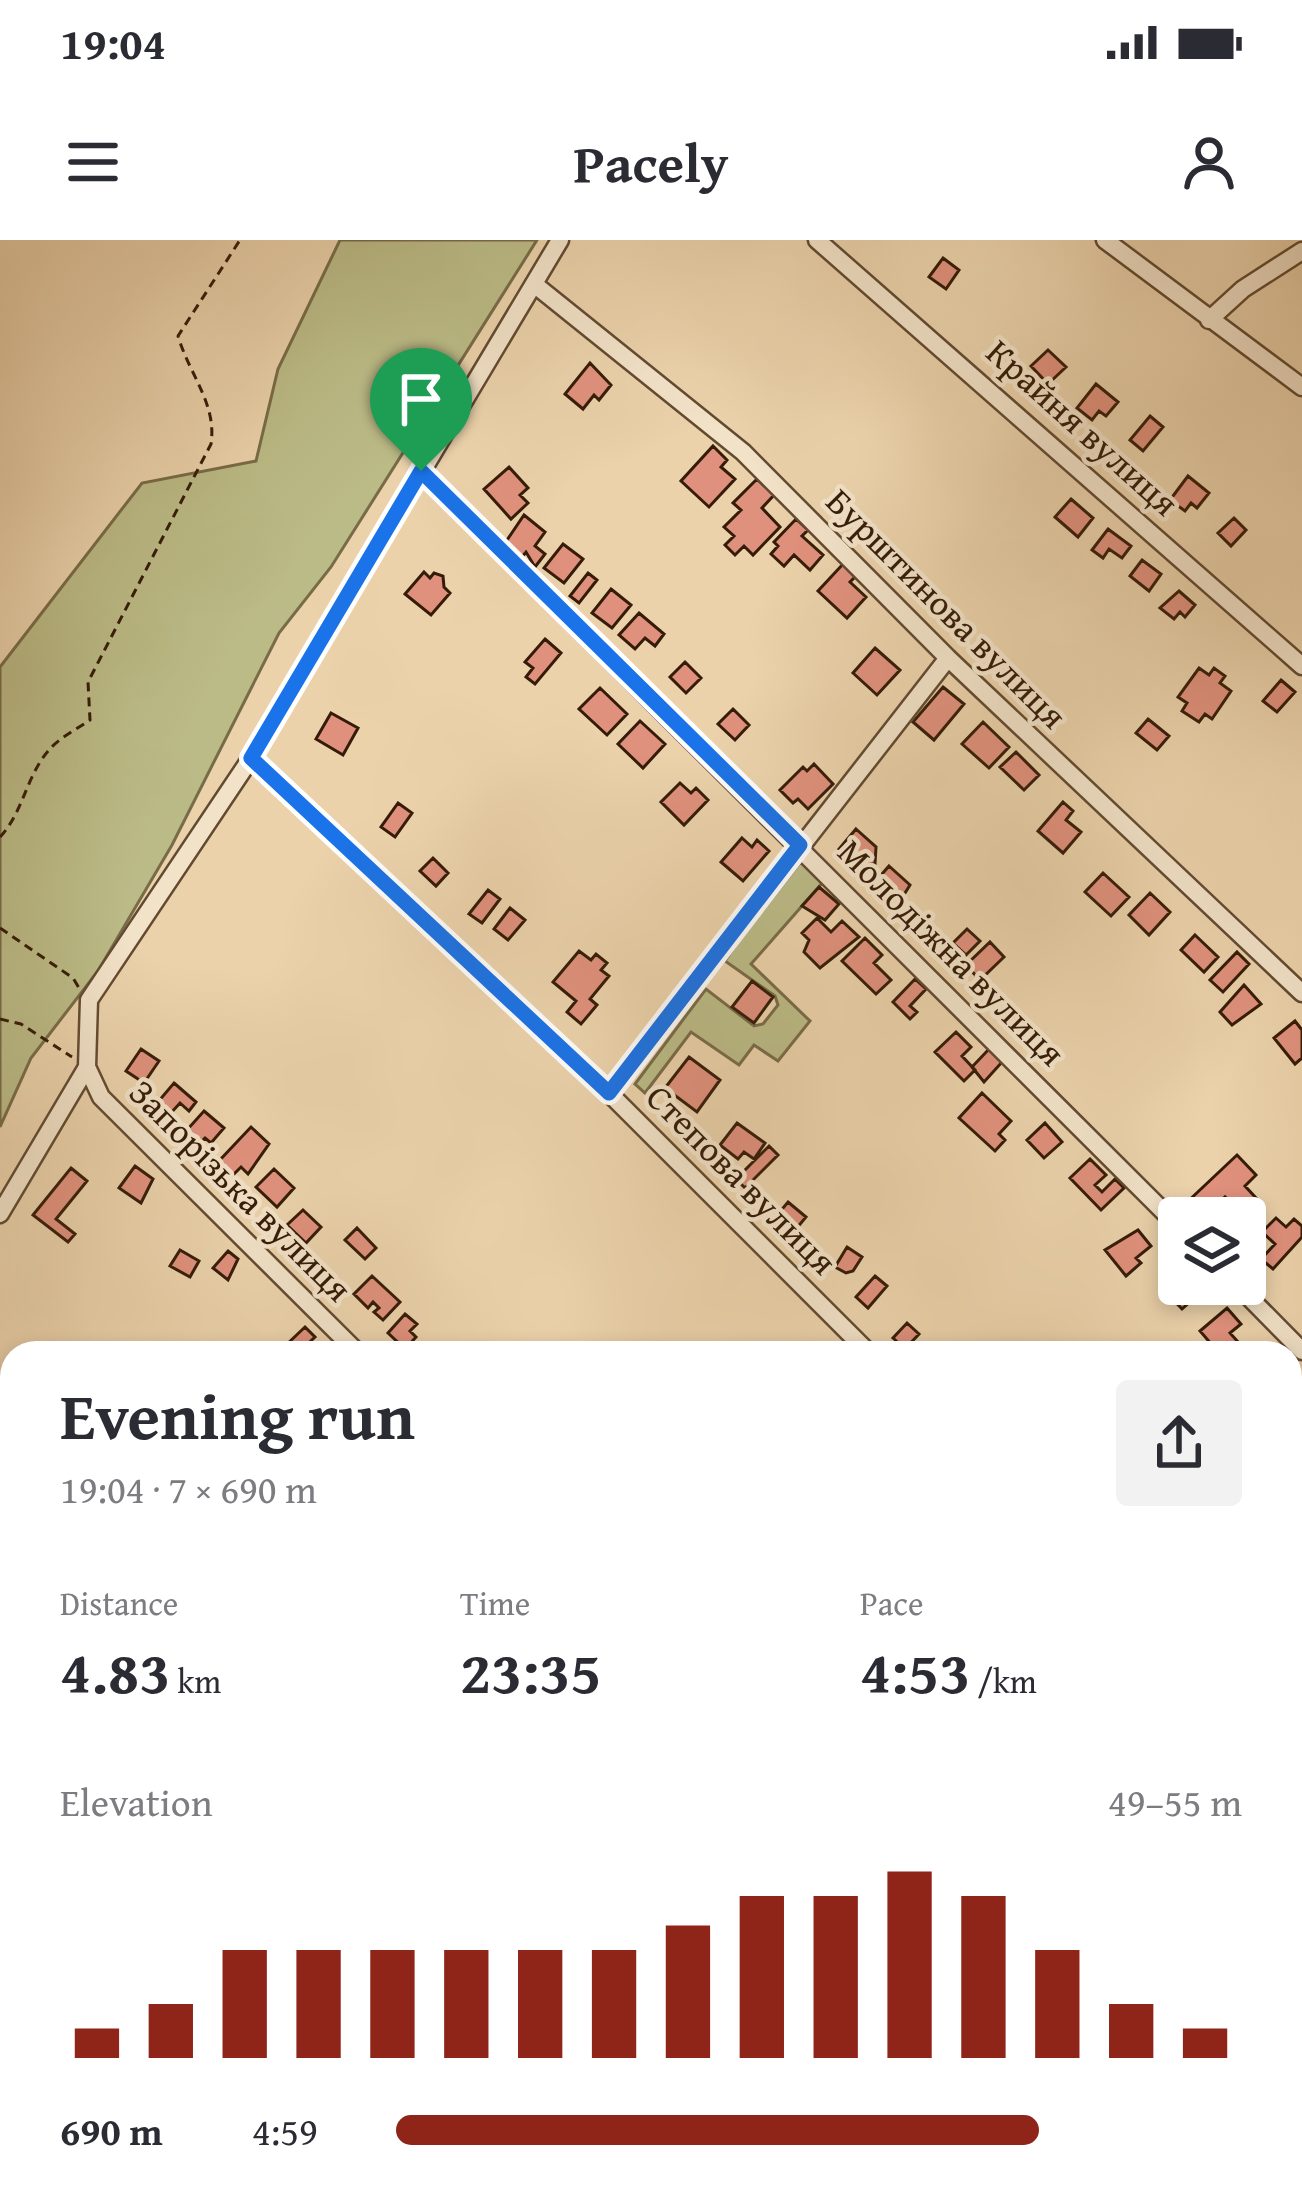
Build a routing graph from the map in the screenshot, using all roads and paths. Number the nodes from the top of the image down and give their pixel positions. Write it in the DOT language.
graph roads {
  1 [pos="240,240"];
  2 [pos="560,240"];
  3 [pos="817,240"];
  4 [pos="1105,240"];
  5 [pos="1302,250"];
  6 [pos="534,284"];
  7 [pos="1209,320"];
  8 [pos="1302,387"];
  9 [pos="421,471"];
  10 [pos="948,658"];
  11 [pos="1302,666"];
  12 [pos="251,758"];
  13 [pos="0,837"];
  14 [pos="800,845"];
  15 [pos="0,928"];
  16 [pos="1302,993"];
  17 [pos="89,1000"];
  18 [pos="0,1018"];
  19 [pos="87,1067"];
  20 [pos="609,1093"];
  21 [pos="1158,1206"];
  22 [pos="0,1214"];
  23 [pos="1257,1305"];
  24 [pos="346,1341"];
  25 [pos="857,1341"];
  26 [pos="1292,1341"];
  1 -- 13 [label="path"];
  2 -- 6 [label="street"];
  3 -- 11 [label="street, Крайня вулиця"];
  4 -- 7 [label="street"];
  5 -- 7 [label="street"];
  6 -- 9 [label="street"];
  6 -- 10 [label="street, Бурштинова вулиця"];
  7 -- 8 [label="street"];
  9 -- 12 [label="street"];
  9 -- 14 [label="street, Молодіжна вулиця"];
  10 -- 14 [label="street"];
  10 -- 16 [label="street, Бурштинова вулиця"];
  12 -- 17 [label="street"];
  12 -- 20 [label="street, Степова вулиця"];
  14 -- 20 [label="street"];
  14 -- 21 [label="street, Молодіжна вулиця"];
  15 -- 17 [label="path"];
  17 -- 19 [label="street"];
  18 -- 19 [label="path"];
  19 -- 22 [label="street"];
  19 -- 24 [label="street, Запорізька вулиця"];
  20 -- 25 [label="street, Степова вулиця"];
  23 -- 26 [label="street"];
}
